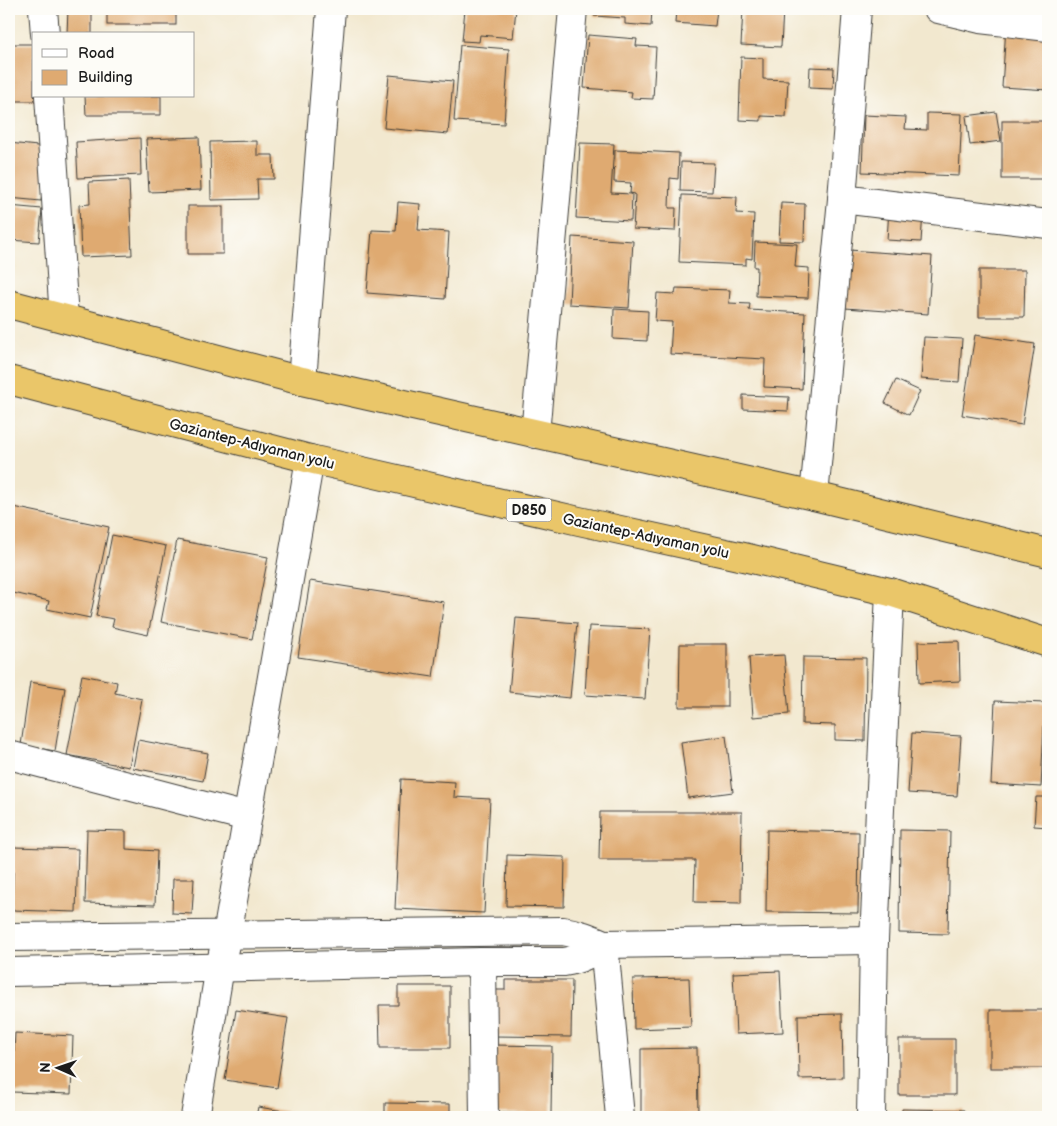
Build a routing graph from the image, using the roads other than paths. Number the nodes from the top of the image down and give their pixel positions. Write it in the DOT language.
graph roads {
  1 [pos="43,9"];
  2 [pos="331,9"];
  3 [pos="573,9"];
  4 [pos="857,9"];
  5 [pos="938,9"];
  6 [pos="1048,26"];
  7 [pos="45,32"];
  8 [pos="49,98"];
  9 [pos="842,198"];
  10 [pos="1048,224"];
  11 [pos="9,304"];
  12 [pos="64,318"];
  13 [pos="9,380"];
  14 [pos="302,381"];
  15 [pos="535,434"];
  16 [pos="310,459"];
  17 [pos="814,496"];
  18 [pos="1048,553"];
  19 [pos="890,592"];
  20 [pos="1048,642"];
  21 [pos="9,755"];
  22 [pos="247,817"];
  23 [pos="227,935"];
  24 [pos="9,937"];
  25 [pos="874,940"];
  26 [pos="604,944"];
  27 [pos="482,962"];
  28 [pos="220,967"];
  29 [pos="9,972"];
  30 [pos="195,1117"];
  31 [pos="484,1117"];
  32 [pos="620,1117"];
  33 [pos="871,1117"];
  1 -- 7 [label="street"];
  2 -- 14 [label="street"];
  3 -- 15 [label="street"];
  4 -- 9 [label="street"];
  5 -- 6 [label="street"];
  8 -- 12 [label="street"];
  9 -- 10 [label="street"];
  9 -- 17 [label="street"];
  11 -- 12 [label="highway"];
  12 -- 14 [label="highway"];
  13 -- 16 [label="highway, Gaziantep-Adıyaman yolu / D850"];
  14 -- 15 [label="highway"];
  15 -- 17 [label="highway"];
  16 -- 19 [label="highway, Gaziantep-Adıyaman yolu / D850"];
  16 -- 22 [label="street"];
  17 -- 18 [label="highway"];
  19 -- 20 [label="highway, Gaziantep-Adıyaman yolu / D850"];
  19 -- 25 [label="street"];
  21 -- 22 [label="street"];
  22 -- 23 [label="street"];
  23 -- 24 [label="street"];
  23 -- 26 [label="street"];
  23 -- 28 [label="street"];
  25 -- 26 [label="street"];
  25 -- 33 [label="street"];
  26 -- 27 [label="street"];
  26 -- 32 [label="street"];
  27 -- 28 [label="street"];
  27 -- 31 [label="street"];
  28 -- 29 [label="street"];
  28 -- 30 [label="street"];
}
